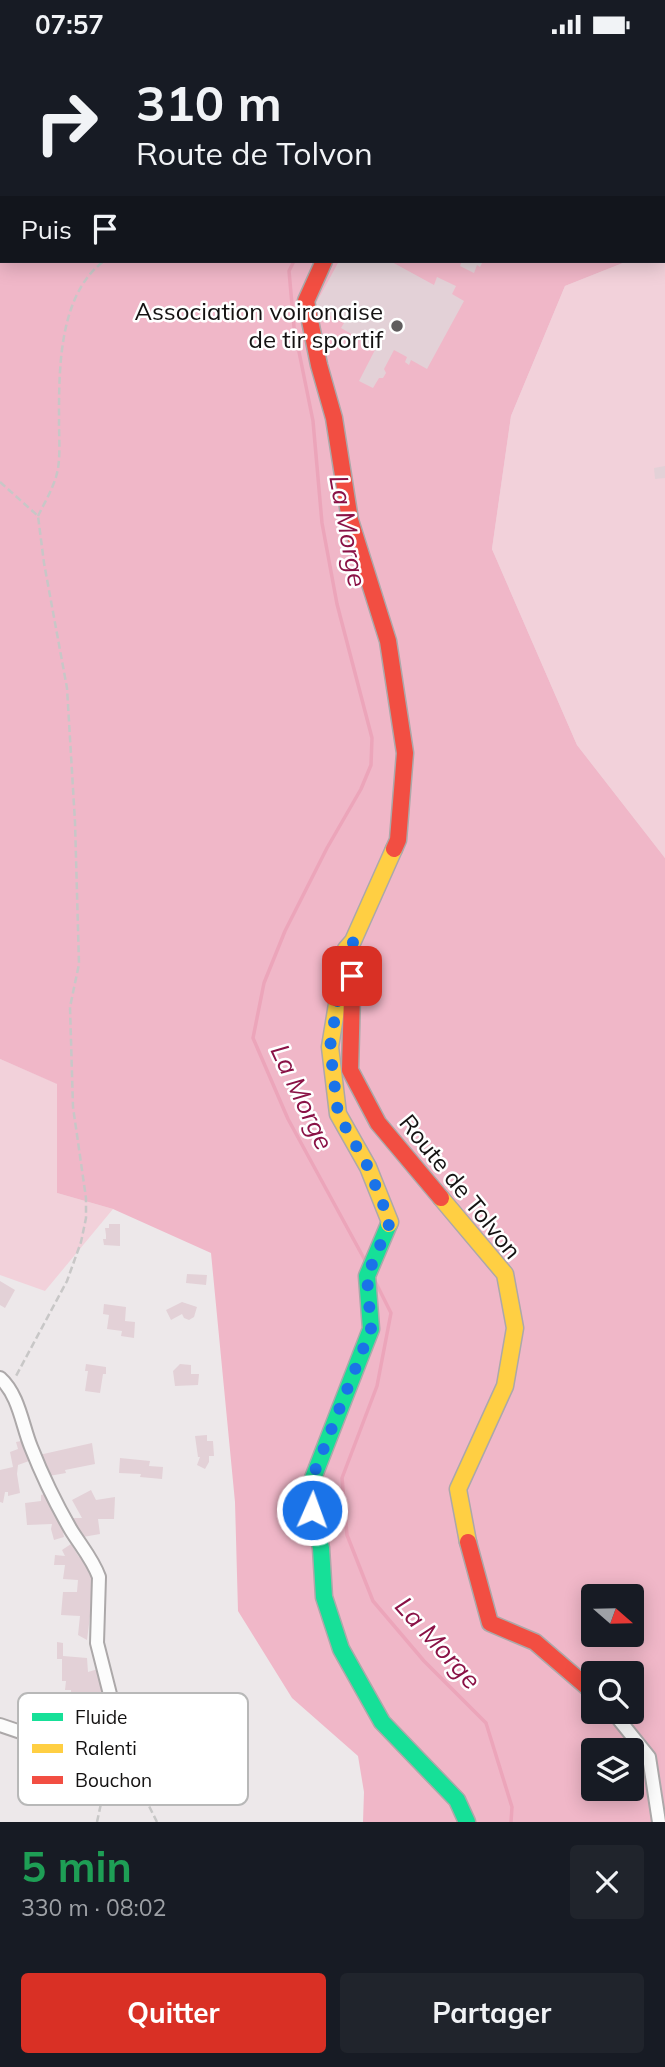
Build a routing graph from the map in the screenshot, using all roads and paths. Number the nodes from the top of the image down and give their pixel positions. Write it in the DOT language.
graph roads {
  1 [pos="101,263"];
  2 [pos="323,263"];
  3 [pos="0,482"];
  4 [pos="38,516"];
  5 [pos="353,941"];
  6 [pos="4,1382"];
  7 [pos="581,1682"];
  8 [pos="110,1693"];
  9 [pos="622,1724"];
  10 [pos="0,1725"];
  11 [pos="18,1731"];
  12 [pos="148,1805"];
  13 [pos="157,1822"];
  14 [pos="467,1822"];
  15 [pos="659,1822"];
  1 -- 4 [label="path"];
  2 -- 5 [label="street"];
  3 -- 4 [label="path"];
  4 -- 6 [label="path"];
  5 -- 7 [label="street, Route de Tolvon"];
  5 -- 14 [label="street"];
  6 -- 8 [label="street"];
  9 -- 15 [label="street"];
  10 -- 11 [label="street"];
  12 -- 13 [label="path"];
}
